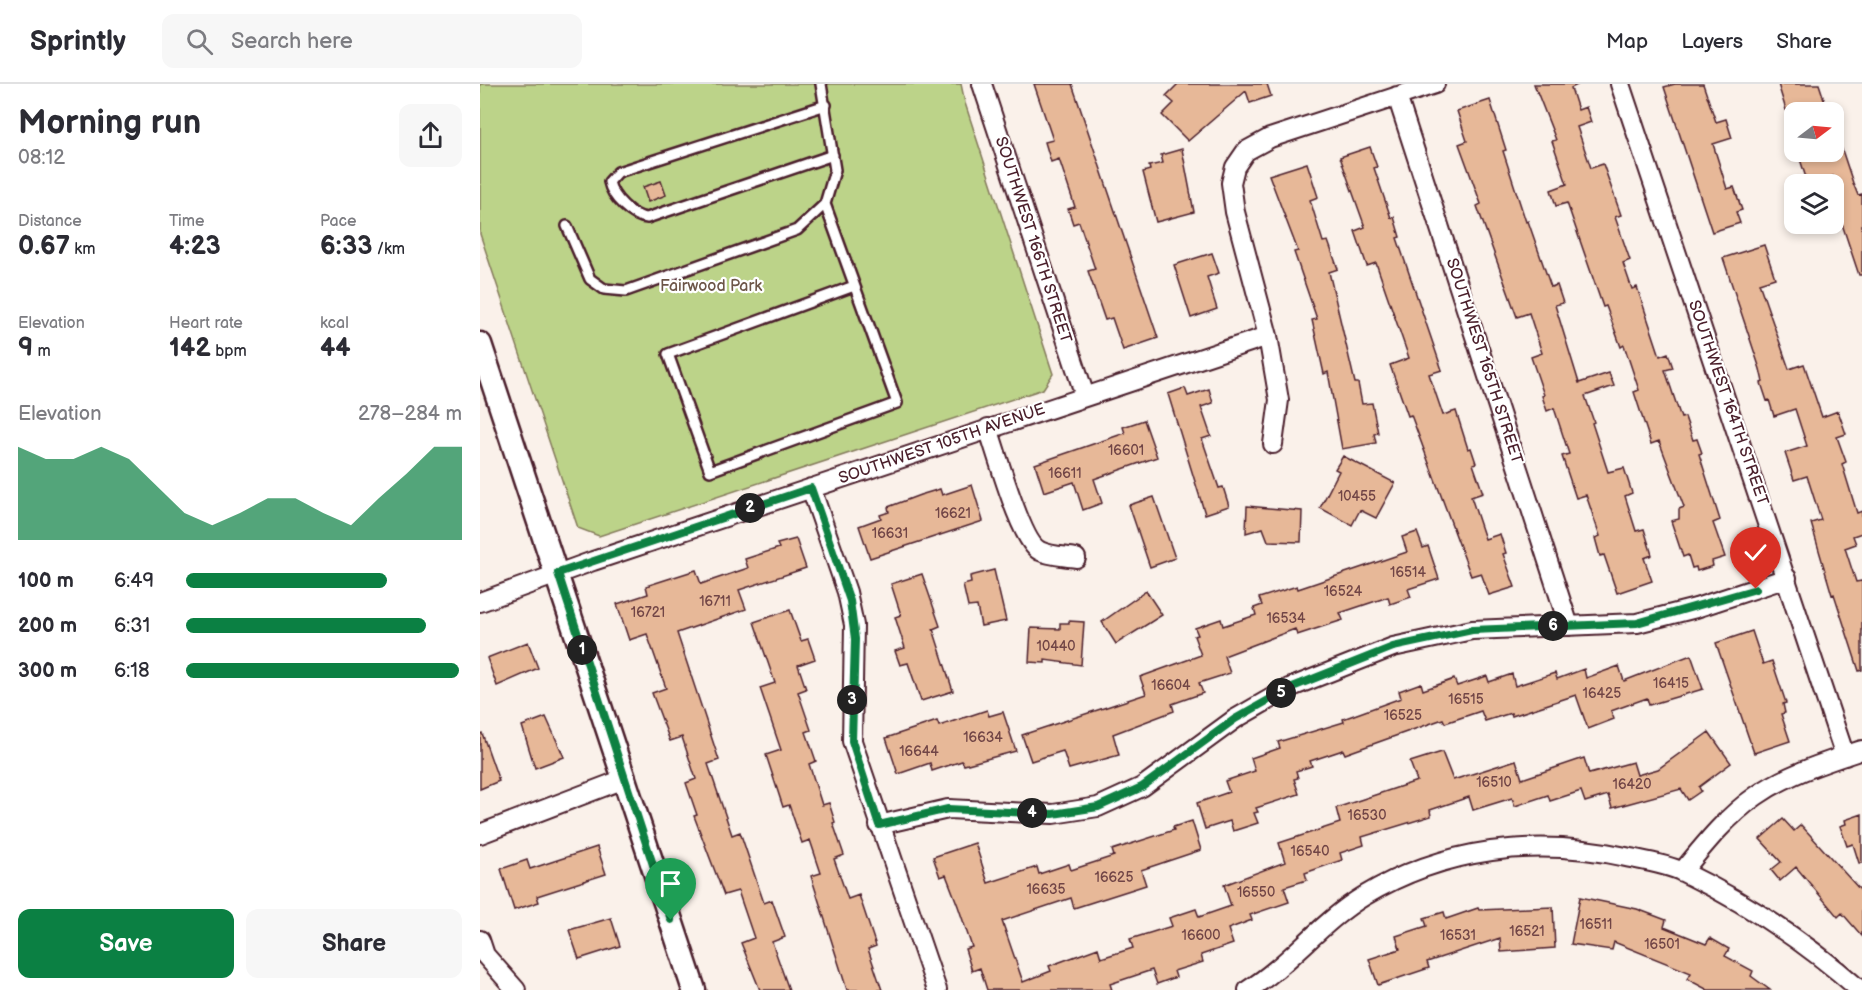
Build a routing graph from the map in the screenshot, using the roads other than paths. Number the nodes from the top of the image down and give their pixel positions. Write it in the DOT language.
graph roads {
  1 [pos="821,84"];
  2 [pos="982,84"];
  3 [pos="1435,84"];
  4 [pos="1620,84"];
  5 [pos="1397,96"];
  6 [pos="826,105"];
  7 [pos="833,155"];
  8 [pos="825,204"];
  9 [pos="567,226"];
  10 [pos="854,286"];
  11 [pos="1268,336"];
  12 [pos="480,344"];
  13 [pos="484,371"];
  14 [pos="1085,396"];
  15 [pos="988,428"];
  16 [pos="1273,444"];
  17 [pos="811,488"];
  18 [pos="1077,558"];
  19 [pos="558,573"];
  20 [pos="1787,578"];
  21 [pos="480,602"];
  22 [pos="1569,626"];
  23 [pos="1854,753"];
  24 [pos="624,778"];
  25 [pos="879,825"];
  26 [pos="480,834"];
  27 [pos="1682,872"];
  28 [pos="480,940"];
  29 [pos="516,990"];
  30 [pos="694,990"];
  31 [pos="937,990"];
  32 [pos="1248,990"];
  33 [pos="1860,990"];
  1 -- 6 [label="lane"];
  2 -- 14 [label="street, SOUTHWEST 166TH STREET"];
  3 -- 5 [label="street"];
  4 -- 20 [label="street, SOUTHWEST 164TH STREET"];
  5 -- 11 [label="street"];
  5 -- 22 [label="street, SOUTHWEST 165TH STREET"];
  6 -- 7 [label="lane"];
  6 -- 7 [label="lane"];
  7 -- 8 [label="lane"];
  8 -- 9 [label="lane"];
  8 -- 10 [label="lane"];
  10 -- 10 [label="lane"];
  11 -- 14 [label="street, SOUTHWEST 105TH AVENUE"];
  11 -- 16 [label="street"];
  12 -- 13 [label="street"];
  13 -- 19 [label="street"];
  14 -- 15 [label="street, SOUTHWEST 105TH AVENUE"];
  15 -- 17 [label="street, SOUTHWEST 105TH AVENUE"];
  15 -- 18 [label="street"];
  17 -- 19 [label="street, SOUTHWEST 105TH AVENUE"];
  17 -- 25 [label="street"];
  19 -- 21 [label="street, SOUTHWEST 105TH AVENUE"];
  19 -- 24 [label="street"];
  20 -- 22 [label="street"];
  20 -- 23 [label="street, SOUTHWEST 164TH STREET"];
  22 -- 25 [label="street"];
  23 -- 27 [label="street"];
  24 -- 26 [label="street"];
  24 -- 30 [label="street"];
  25 -- 31 [label="street"];
  27 -- 32 [label="street"];
  27 -- 33 [label="street"];
  28 -- 29 [label="street"];
}
